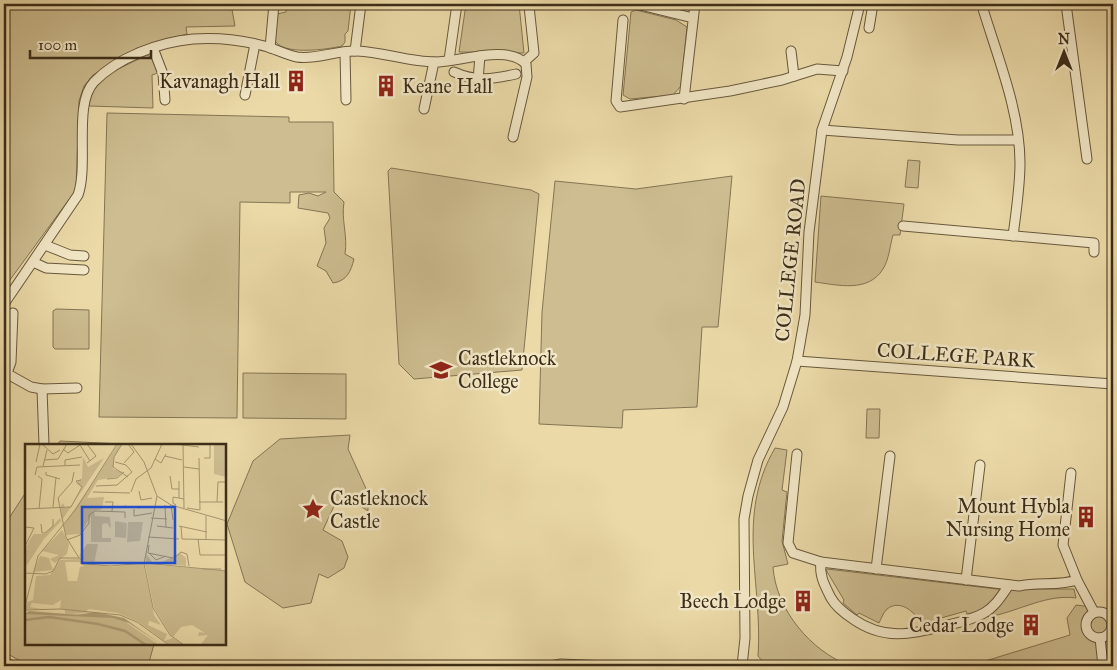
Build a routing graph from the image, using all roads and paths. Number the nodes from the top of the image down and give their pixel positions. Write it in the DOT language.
graph roads {
  1 [pos="274,4"];
  2 [pos="361,4"];
  3 [pos="636,4"];
  4 [pos="695,4"];
  5 [pos="860,4"];
  6 [pos="873,4"];
  7 [pos="983,4"];
  8 [pos="1066,4"];
  9 [pos="460,6"];
  10 [pos="529,6"];
  11 [pos="694,18"];
  12 [pos="623,20"];
  13 [pos="869,28"];
  14 [pos="255,44"];
  15 [pos="153,48"];
  16 [pos="270,48"];
  17 [pos="355,51"];
  18 [pos="345,52"];
  19 [pos="791,52"];
  20 [pos="480,56"];
  21 [pos="449,60"];
  22 [pos="434,62"];
  23 [pos="524,62"];
  24 [pos="843,71"];
  25 [pos="454,72"];
  26 [pos="516,74"];
  27 [pos="794,76"];
  28 [pos="478,80"];
  29 [pos="245,95"];
  30 [pos="684,99"];
  31 [pos="165,100"];
  32 [pos="346,100"];
  33 [pos="424,109"];
  34 [pos="822,130"];
  35 [pos="513,137"];
  36 [pos="1018,140"];
  37 [pos="1087,159"];
  38 [pos="903,226"];
  39 [pos="1013,236"];
  40 [pos="45,245"];
  41 [pos="1094,252"];
  42 [pos="84,256"];
  43 [pos="33,262"];
  44 [pos="84,270"];
  45 [pos="4,304"];
  46 [pos="13,313"];
  47 [pos="797,361"];
  48 [pos="5,373"];
  49 [pos="1113,384"];
  50 [pos="77,388"];
  51 [pos="42,389"];
  52 [pos="44,444"];
  53 [pos="797,454"];
  54 [pos="890,456"];
  55 [pos="980,465"];
  56 [pos="1071,473"];
  57 [pos="821,562"];
  58 [pos="876,569"];
  59 [pos="966,580"];
  60 [pos="1077,580"];
  61 [pos="1009,585"];
  62 [pos="1094,612"];
  63 [pos="1111,614"];
  64 [pos="1100,638"];
  65 [pos="4,662"];
  66 [pos="11,666"];
  67 [pos="551,666"];
  68 [pos="608,666"];
  69 [pos="742,666"];
  70 [pos="1103,666"];
  1 -- 16 [label="street"];
  2 -- 17 [label="street"];
  3 -- 11 [label="street"];
  4 -- 11 [label="street"];
  5 -- 24 [label="street, COLLEGE ROAD"];
  6 -- 13 [label="street"];
  7 -- 36 [label="street"];
  8 -- 37 [label="street"];
  9 -- 21 [label="street"];
  10 -- 23 [label="street"];
  11 -- 30 [label="street"];
  12 -- 30 [label="street"];
  14 -- 15 [label="street"];
  14 -- 16 [label="street"];
  14 -- 29 [label="street"];
  15 -- 31 [label="street"];
  15 -- 40 [label="street"];
  16 -- 18 [label="street"];
  17 -- 18 [label="street"];
  17 -- 22 [label="street"];
  18 -- 32 [label="street"];
  19 -- 27 [label="street"];
  20 -- 21 [label="street"];
  20 -- 23 [label="street"];
  20 -- 28 [label="street"];
  21 -- 22 [label="street"];
  22 -- 33 [label="street"];
  23 -- 35 [label="street"];
  24 -- 27 [label="street"];
  24 -- 34 [label="street, COLLEGE ROAD"];
  25 -- 28 [label="street"];
  26 -- 28 [label="street"];
  27 -- 30 [label="street"];
  34 -- 36 [label="street"];
  34 -- 47 [label="street, COLLEGE ROAD"];
  36 -- 39 [label="street"];
  38 -- 39 [label="street"];
  39 -- 41 [label="street"];
  40 -- 42 [label="street"];
  40 -- 43 [label="street"];
  43 -- 44 [label="street"];
  43 -- 45 [label="street"];
  46 -- 48 [label="street"];
  47 -- 49 [label="street, COLLEGE PARK"];
  47 -- 69 [label="street, COLLEGE ROAD"];
  48 -- 51 [label="street"];
  50 -- 51 [label="street"];
  51 -- 52 [label="street"];
  53 -- 57 [label="street"];
  54 -- 58 [label="street"];
  55 -- 59 [label="street"];
  56 -- 60 [label="street"];
  57 -- 58 [label="street"];
  57 -- 61 [label="street"];
  58 -- 59 [label="street"];
  59 -- 61 [label="street"];
  60 -- 61 [label="street"];
  60 -- 62 [label="street"];
  62 -- 63 [label="street"];
  62 -- 64 [label="street"];
  63 -- 64 [label="street"];
  64 -- 70 [label="street"];
  65 -- 66 [label="street"];
  67 -- 68 [label="street"];
}
